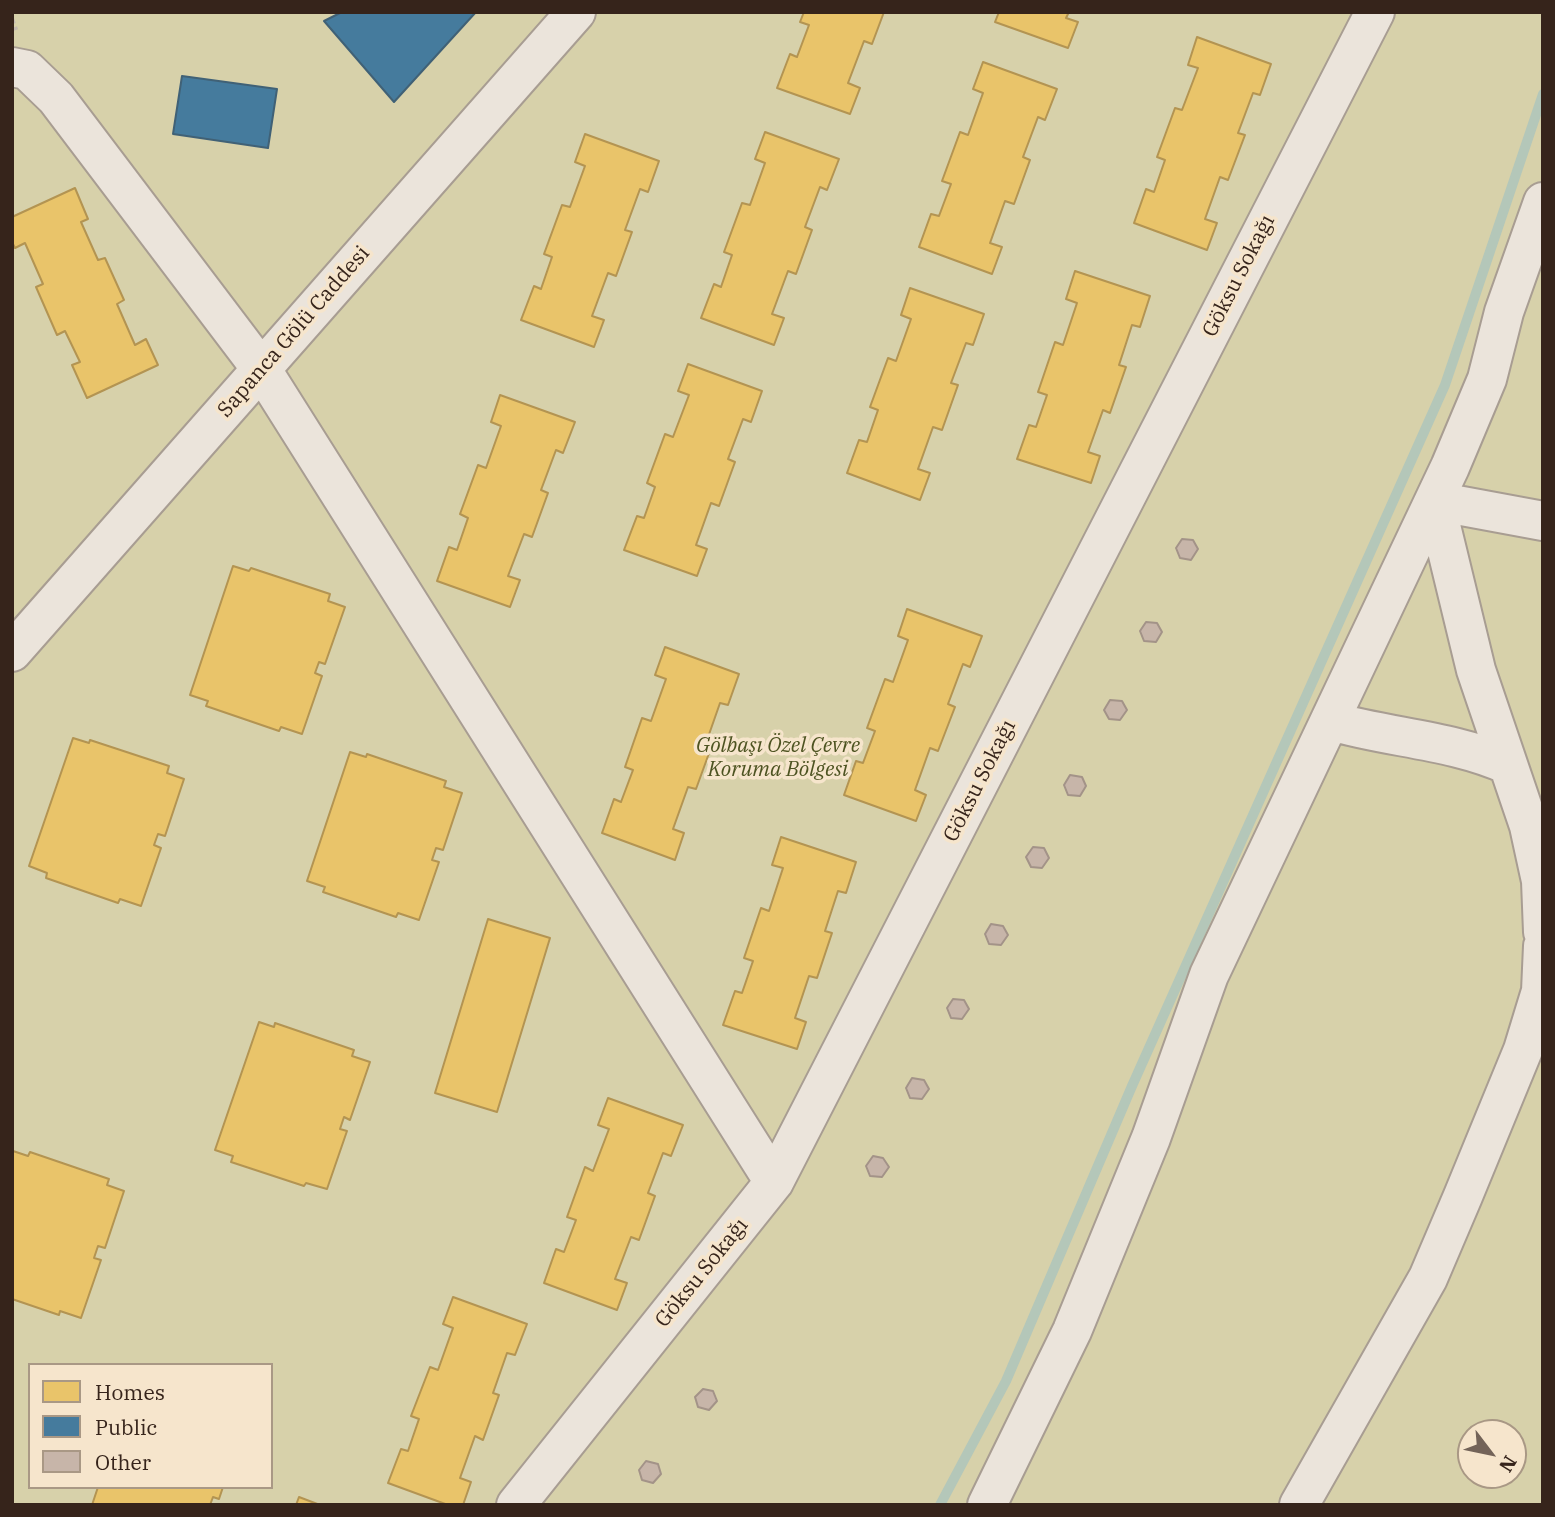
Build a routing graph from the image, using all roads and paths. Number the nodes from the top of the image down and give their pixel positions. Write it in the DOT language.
graph roads {
  1 [pos="576,12"];
  2 [pos="1375,12"];
  3 [pos="12,67"];
  4 [pos="1543,202"];
  5 [pos="262,370"];
  6 [pos="1435,501"];
  7 [pos="1543,521"];
  8 [pos="12,652"];
  9 [pos="1331,721"];
  10 [pos="1508,765"];
  11 [pos="1543,933"];
  12 [pos="1543,946"];
  13 [pos="774,1182"];
  14 [pos="516,1505"];
  15 [pos="987,1505"];
  16 [pos="1298,1505"];
  1 -- 5 [label="street, Sapanca Gölü Caddesi"];
  2 -- 13 [label="street, Göksu Sokağı"];
  3 -- 5 [label="street"];
  4 -- 6 [label="street"];
  5 -- 8 [label="street, Sapanca Gölü Caddesi"];
  5 -- 13 [label="street"];
  6 -- 7 [label="street"];
  6 -- 9 [label="street"];
  6 -- 10 [label="street"];
  9 -- 10 [label="street"];
  9 -- 15 [label="street"];
  10 -- 11 [label="street"];
  12 -- 16 [label="street"];
  13 -- 14 [label="street, Göksu Sokağı"];
}
